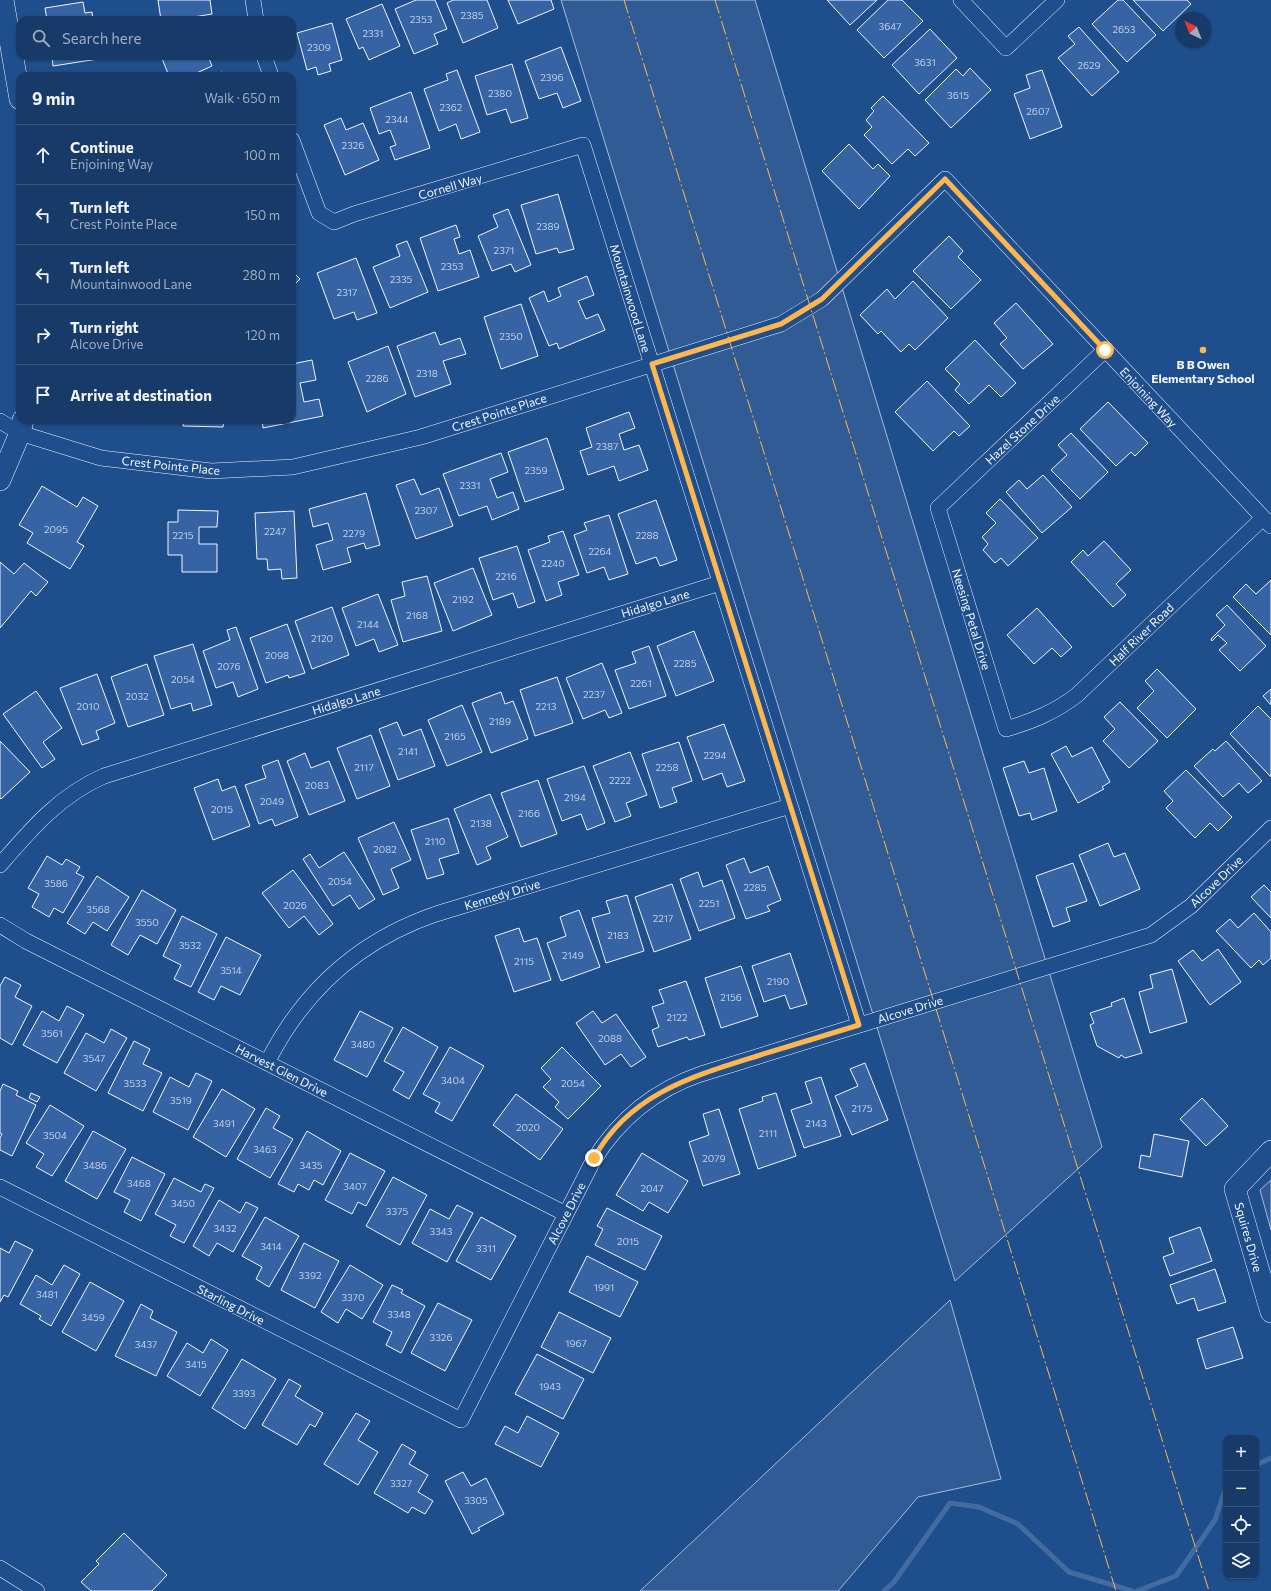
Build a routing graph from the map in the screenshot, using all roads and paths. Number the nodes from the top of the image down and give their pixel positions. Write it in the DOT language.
graph roads {
  1 [pos="3,0"];
  2 [pos="961,0"];
  3 [pos="1057,0"];
  4 [pos="256,1"];
  5 [pos="256,16"];
  6 [pos="265,60"];
  7 [pos="269,72"];
  8 [pos="16,76"];
  9 [pos="583,145"];
  10 [pos="296,151"];
  11 [pos="945,179"];
  12 [pos="1105,350"];
  13 [pos="652,364"];
  14 [pos="0,421"];
  15 [pos="22,426"];
  16 [pos="0,480"];
  17 [pos="938,508"];
  18 [pos="1267,522"];
  19 [pos="720,583"];
  20 [pos="1006,730"];
  21 [pos="790,806"];
  22 [pos="1271,828"];
  23 [pos="0,865"];
  24 [pos="0,925"];
  25 [pos="859,1025"];
  26 [pos="267,1063"];
  27 [pos="1271,1151"];
  28 [pos="0,1187"];
  29 [pos="566,1214"];
  30 [pos="1271,1312"];
  31 [pos="461,1420"];
  32 [pos="0,1568"];
  33 [pos="37,1591"];
  1 -- 8 [label="street"];
  2 -- 3 [label="street"];
  4 -- 5 [label="street"];
  6 -- 7 [label="street"];
  9 -- 10 [label="street, Cornell Way"];
  9 -- 13 [label="street, Mountainwood Lane"];
  11 -- 12 [label="street, Enjoining Way"];
  11 -- 13 [label="street, Crest Pointe Place"];
  12 -- 17 [label="street, Hazel Stone Drive"];
  12 -- 18 [label="street, Enjoining Way"];
  13 -- 15 [label="street, Crest Pointe Place"];
  13 -- 19 [label="street, Mountainwood Lane"];
  14 -- 15 [label="street, Crest Pointe Place"];
  15 -- 16 [label="street"];
  17 -- 20 [label="street, Neesing Petal Drive"];
  18 -- 20 [label="street, Half River Road"];
  19 -- 21 [label="street, Mountainwood Lane"];
  19 -- 23 [label="street, Hidalgo Lane"];
  21 -- 25 [label="street, Mountainwood Lane"];
  21 -- 26 [label="street, Kennedy Drive"];
  22 -- 25 [label="street, Alcove Drive"];
  24 -- 26 [label="street, Harvest Glen Drive"];
  25 -- 29 [label="street, Alcove Drive"];
  26 -- 29 [label="street, Harvest Glen Drive"];
  27 -- 30 [label="street, Squires Drive"];
  28 -- 31 [label="street, Starling Drive"];
  29 -- 31 [label="street, Alcove Drive"];
  32 -- 33 [label="street"];
}
